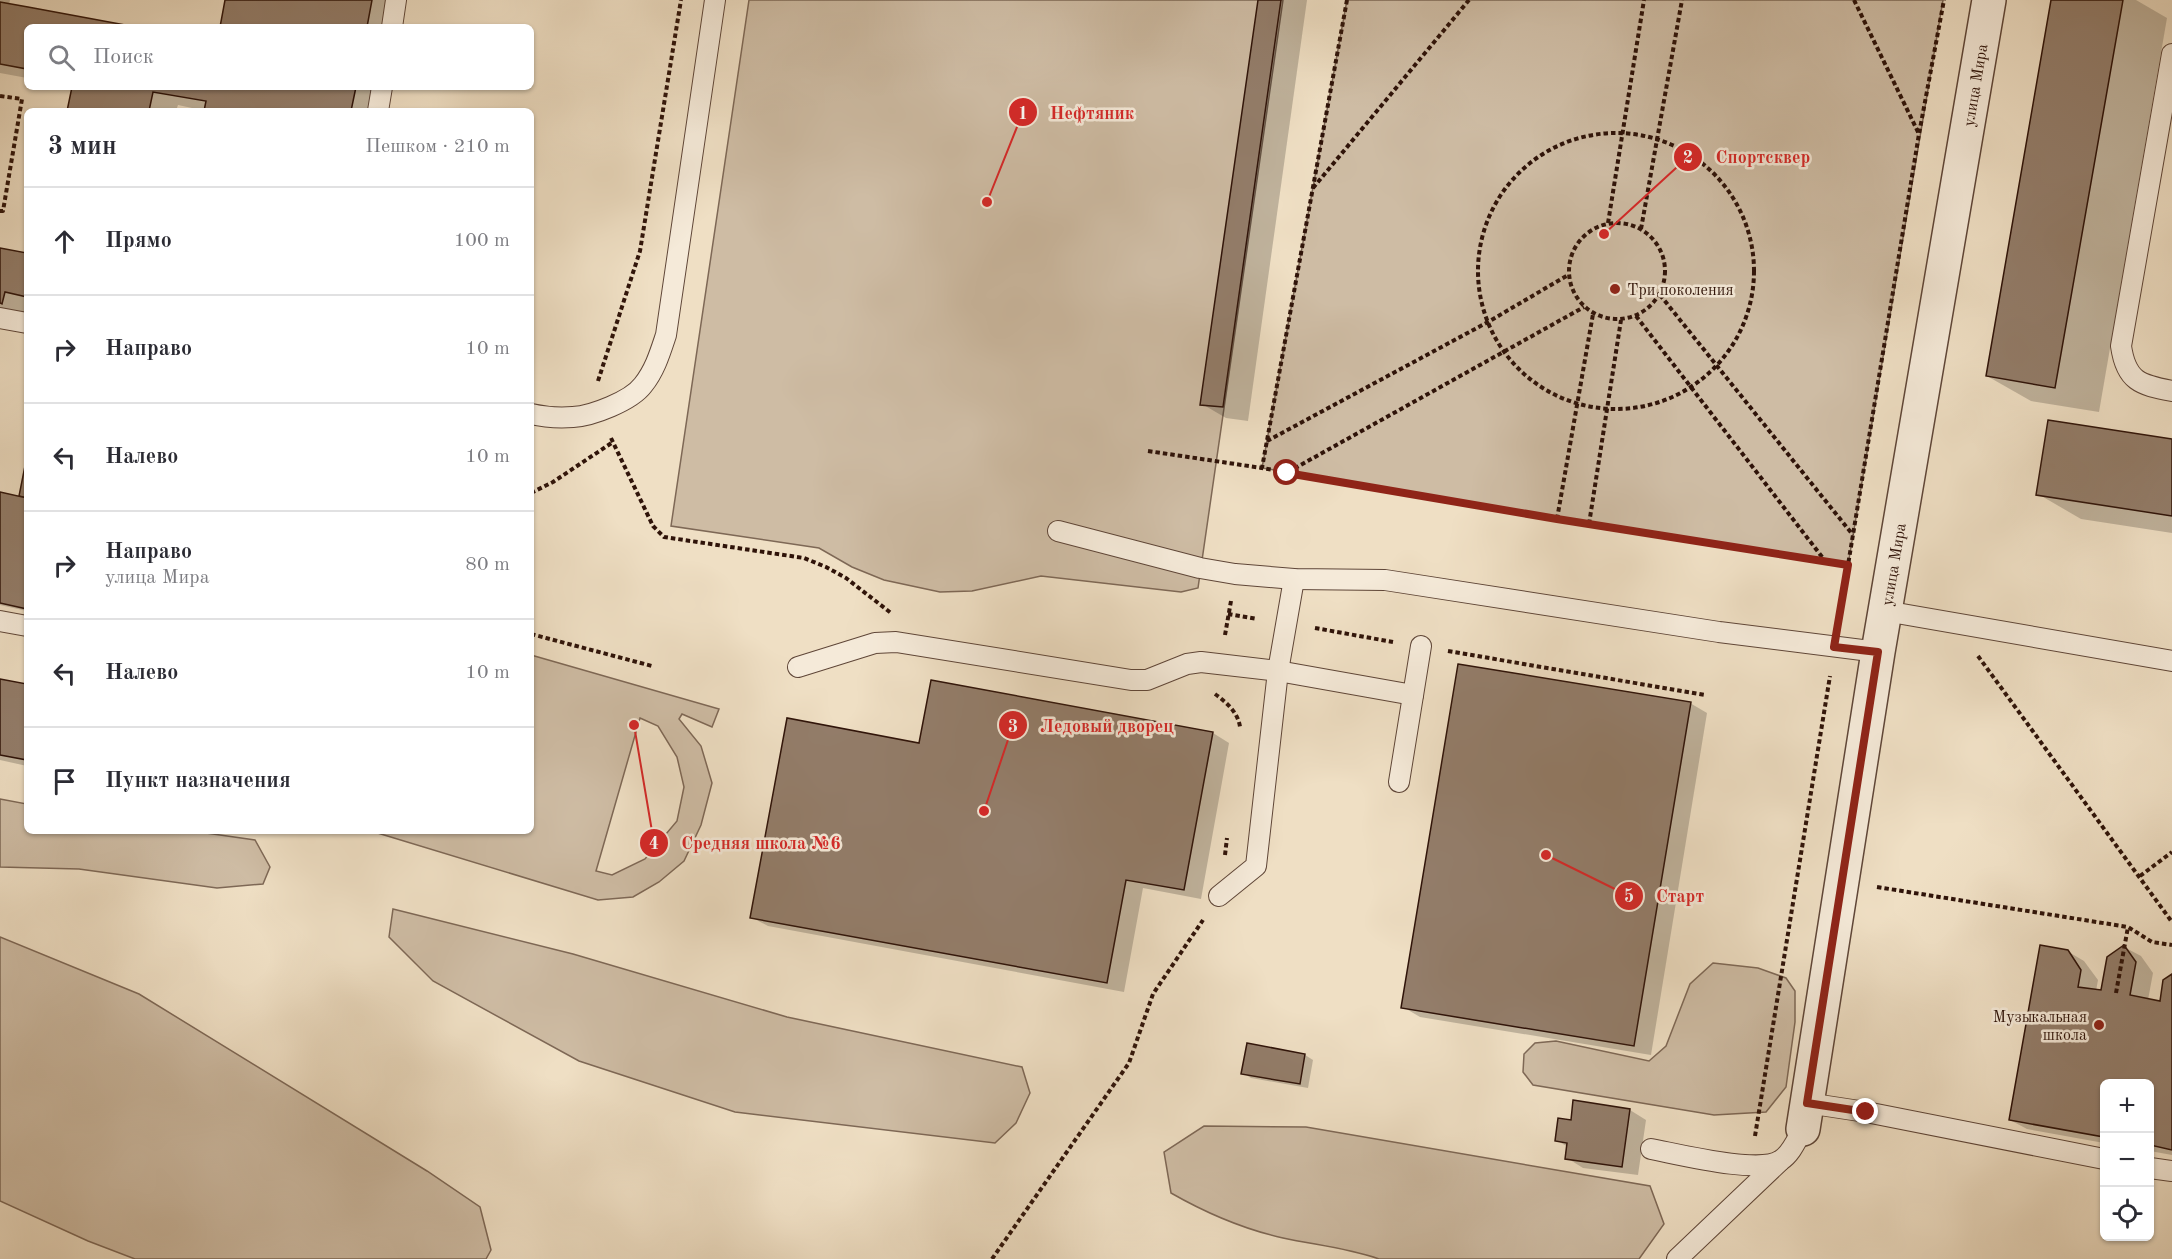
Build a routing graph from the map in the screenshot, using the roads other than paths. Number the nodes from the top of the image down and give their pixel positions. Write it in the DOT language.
graph roads {
  1 [pos="396,0"];
  2 [pos="715,0"];
  3 [pos="1989,0"];
  4 [pos="392,24"];
  5 [pos="2172,54"];
  6 [pos="382,90"];
  7 [pos="378,108"];
  8 [pos="0,318"];
  9 [pos="24,322"];
  10 [pos="2172,391"];
  11 [pos="534,414"];
  12 [pos="1058,531"];
  13 [pos="1294,579"];
  14 [pos="1885,611"];
  15 [pos="0,621"];
  16 [pos="24,625"];
  17 [pos="1420,646"];
  18 [pos="1878,652"];
  19 [pos="2172,661"];
  20 [pos="798,667"];
  21 [pos="1278,671"];
  22 [pos="1413,695"];
  23 [pos="1399,782"];
  24 [pos="1219,896"];
  25 [pos="1805,1116"];
  26 [pos="1651,1149"];
  27 [pos="2100,1158"];
  28 [pos="1780,1161"];
  29 [pos="2154,1169"];
  30 [pos="2172,1171"];
  31 [pos="1677,1259"];
  1 -- 4 [label="lane"];
  2 -- 11 [label="lane"];
  3 -- 14 [label="street, улица Мира"];
  5 -- 10 [label="lane"];
  6 -- 7 [label="lane"];
  8 -- 9 [label="lane"];
  12 -- 13 [label="lane"];
  13 -- 18 [label="lane"];
  13 -- 21 [label="lane"];
  14 -- 18 [label="street, улица Мира"];
  14 -- 19 [label="lane"];
  15 -- 16 [label="lane"];
  17 -- 22 [label="lane"];
  18 -- 25 [label="street, улица Мира"];
  20 -- 21 [label="lane"];
  21 -- 22 [label="lane"];
  21 -- 24 [label="lane"];
  22 -- 23 [label="lane"];
  25 -- 27 [label="lane"];
  25 -- 28 [label="lane"];
  26 -- 28 [label="lane"];
  28 -- 31 [label="lane"];
  29 -- 30 [label="lane"];
}
